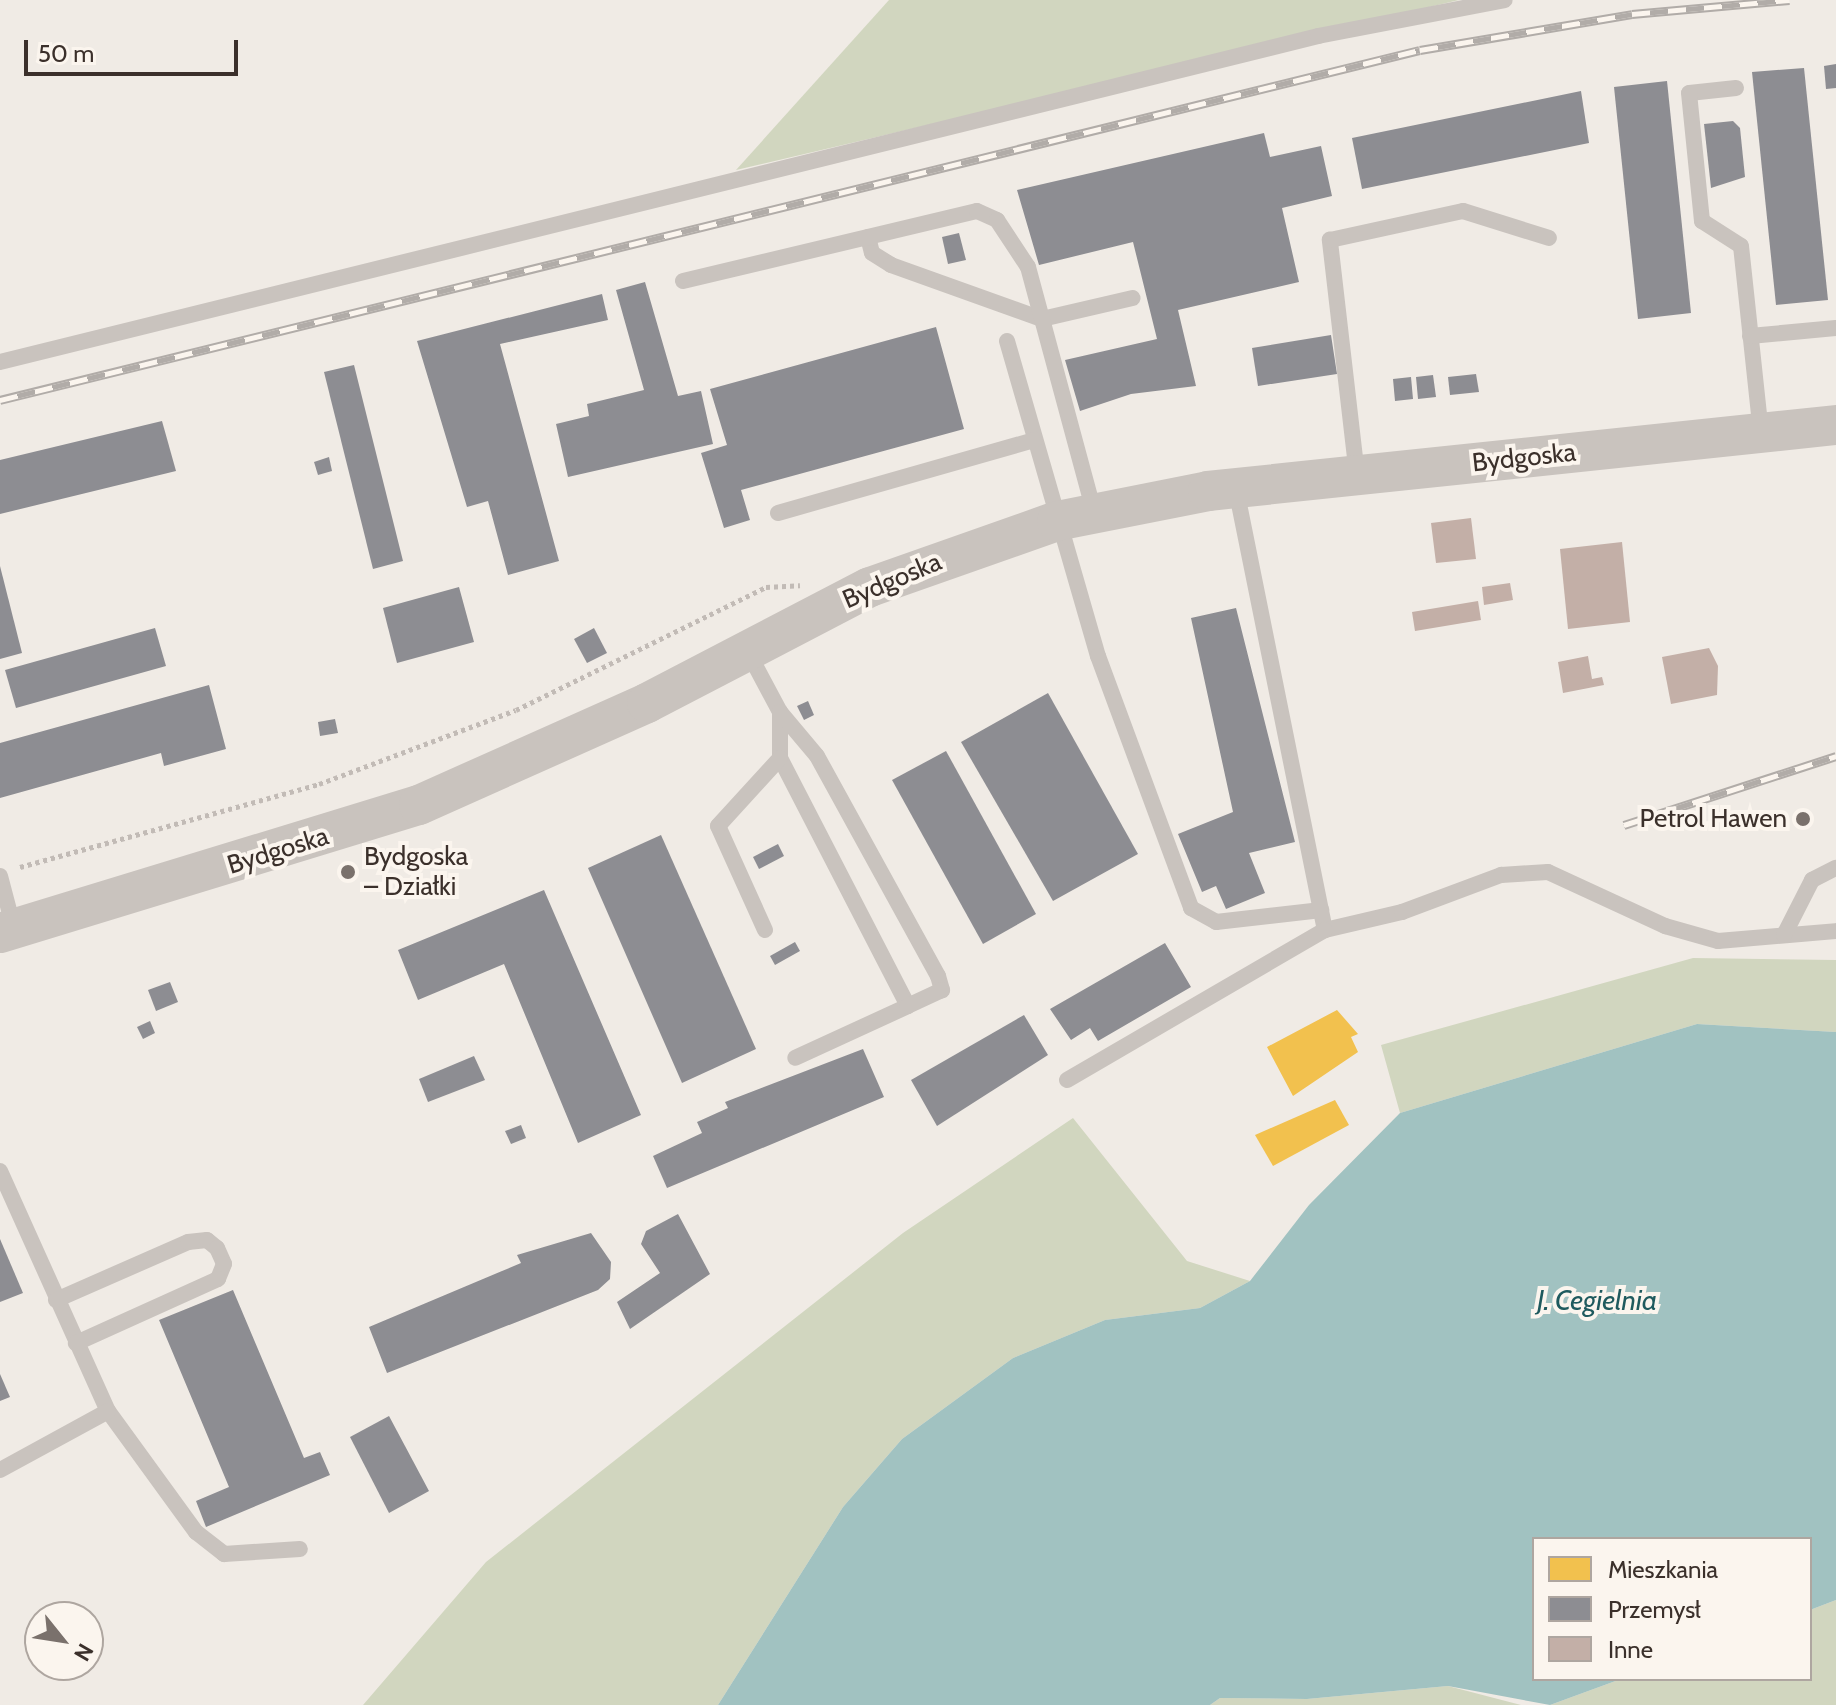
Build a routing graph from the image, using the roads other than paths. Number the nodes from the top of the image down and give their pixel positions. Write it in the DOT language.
graph roads {
  1 [pos="1505,0"];
  2 [pos="1736,88"];
  3 [pos="868,237"];
  4 [pos="1549,238"];
  5 [pos="683,281"];
  6 [pos="1133,298"];
  7 [pos="1042,319"];
  8 [pos="1836,328"];
  9 [pos="1750,336"];
  10 [pos="1007,341"];
  11 [pos="0,362"];
  12 [pos="1836,425"];
  13 [pos="1761,433"];
  14 [pos="1035,440"];
  15 [pos="1357,475"];
  16 [pos="1235,488"];
  17 [pos="778,513"];
  18 [pos="1076,516"];
  19 [pos="747,651"];
  20 [pos="780,712"];
  21 [pos="780,758"];
  22 [pos="1836,868"];
  23 [pos="0,876"];
  24 [pos="1321,910"];
  25 [pos="765,930"];
  26 [pos="1325,930"];
  27 [pos="7,931"];
  28 [pos="1836,931"];
  29 [pos="1784,935"];
  30 [pos="908,1006"];
  31 [pos="795,1058"];
  32 [pos="1067,1080"];
  33 [pos="0,1171"];
  34 [pos="56,1300"];
  35 [pos="76,1343"];
  36 [pos="108,1411"];
  37 [pos="0,1470"];
  38 [pos="300,1549"];
  1 -- 11 [label="lane"];
  2 -- 9 [label="lane"];
  3 -- 5 [label="lane"];
  3 -- 7 [label="lane"];
  3 -- 7 [label="lane"];
  4 -- 15 [label="lane"];
  6 -- 7 [label="lane"];
  7 -- 18 [label="lane"];
  8 -- 9 [label="lane"];
  9 -- 13 [label="lane"];
  10 -- 14 [label="lane"];
  12 -- 13 [label="street, Bydgoska"];
  13 -- 15 [label="street, Bydgoska"];
  14 -- 17 [label="lane"];
  14 -- 18 [label="lane"];
  15 -- 16 [label="street, Bydgoska"];
  16 -- 18 [label="street, Bydgoska"];
  16 -- 24 [label="lane"];
  18 -- 19 [label="street, Bydgoska"];
  18 -- 24 [label="lane"];
  19 -- 20 [label="lane"];
  19 -- 27 [label="street, Bydgoska"];
  20 -- 21 [label="lane"];
  20 -- 30 [label="lane"];
  21 -- 25 [label="lane"];
  21 -- 30 [label="lane"];
  22 -- 29 [label="lane"];
  23 -- 27 [label="lane"];
  24 -- 26 [label="lane"];
  26 -- 29 [label="lane"];
  26 -- 32 [label="lane"];
  28 -- 29 [label="lane"];
  30 -- 31 [label="lane"];
  33 -- 34 [label="lane"];
  34 -- 35 [label="lane"];
  34 -- 35 [label="lane"];
  35 -- 36 [label="lane"];
  36 -- 37 [label="lane"];
  36 -- 38 [label="lane"];
}
